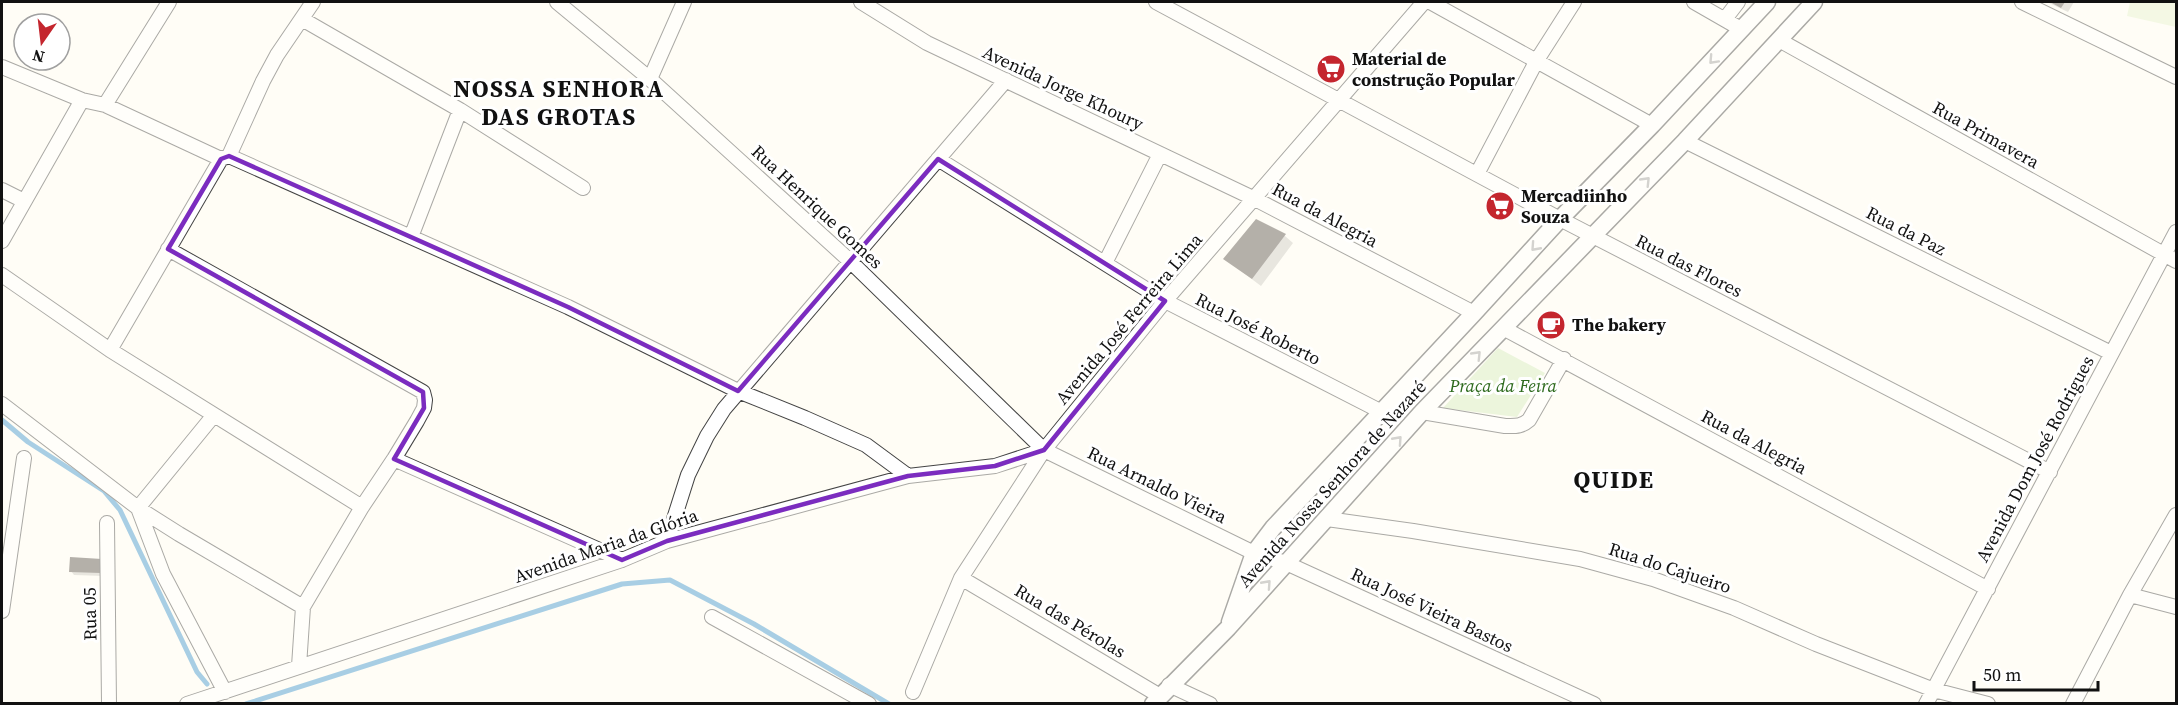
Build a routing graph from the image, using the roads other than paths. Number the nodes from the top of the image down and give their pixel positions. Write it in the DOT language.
graph roads {
  1 [pos="169,2"];
  2 [pos="313,2"];
  3 [pos="557,2"];
  4 [pos="684,2"];
  5 [pos="861,2"];
  6 [pos="1156,2"];
  7 [pos="1424,2"];
  8 [pos="1430,2"];
  9 [pos="1574,2"];
  10 [pos="1694,2"];
  11 [pos="1738,2"];
  12 [pos="1767,2"];
  13 [pos="1814,2"];
  14 [pos="2022,2"];
  15 [pos="302,19"];
  16 [pos="1725,19"];
  17 [pos="1741,29"];
  18 [pos="1779,40"];
  19 [pos="1537,60"];
  20 [pos="2,67"];
  21 [pos="2176,77"];
  22 [pos="650,80"];
  23 [pos="1006,80"];
  24 [pos="82,100"];
  25 [pos="1339,100"];
  26 [pos="105,105"];
  27 [pos="460,110"];
  28 [pos="1652,125"];
  29 [pos="1685,141"];
  30 [pos="1160,153"];
  31 [pos="225,157"];
  32 [pos="938,159"];
  33 [pos="1477,174"];
  34 [pos="583,188"];
  35 [pos="2,190"];
  36 [pos="1255,199"];
  37 [pos="24,201"];
  38 [pos="1560,219"];
  39 [pos="2176,232"];
  40 [pos="1593,236"];
  41 [pos="411,237"];
  42 [pos="2,241"];
  43 [pos="168,249"];
  44 [pos="2170,258"];
  45 [pos="850,261"];
  46 [pos="1105,263"];
  47 [pos="2,275"];
  48 [pos="1165,301"];
  49 [pos="1474,313"];
  50 [pos="1503,328"];
  51 [pos="110,350"];
  52 [pos="2111,353"];
  53 [pos="1564,359"];
  54 [pos="738,391"];
  55 [pos="2,404"];
  56 [pos="1382,412"];
  57 [pos="1422,412"];
  58 [pos="214,415"];
  59 [pos="1044,450"];
  60 [pos="24,458"];
  61 [pos="394,459"];
  62 [pos="2050,472"];
  63 [pos="908,476"];
  64 [pos="362,507"];
  65 [pos="138,508"];
  66 [pos="2176,515"];
  67 [pos="1327,519"];
  68 [pos="107,523"];
  69 [pos="667,541"];
  70 [pos="1254,553"];
  71 [pos="622,560"];
  72 [pos="1286,563"];
  73 [pos="962,578"];
  74 [pos="1988,589"];
  75 [pos="2130,595"];
  76 [pos="303,607"];
  77 [pos="2176,608"];
  78 [pos="2,611"];
  79 [pos="712,617"];
  80 [pos="1228,628"];
  81 [pos="299,666"];
  82 [pos="1934,690"];
  83 [pos="225,692"];
  84 [pos="913,692"];
  85 [pos="1160,695"];
  86 [pos="109,704"];
  87 [pos="187,704"];
  88 [pos="869,704"];
  89 [pos="1210,704"];
  90 [pos="1594,704"];
  91 [pos="1926,704"];
  92 [pos="1988,704"];
  93 [pos="2073,704"];
  1 -- 26 [label="street"];
  2 -- 15 [label="street"];
  3 -- 22 [label="street, Rua Henrique Gomes"];
  4 -- 22 [label="street"];
  5 -- 23 [label="street, Avenida Jorge Khoury"];
  6 -- 25 [label="street, Rua das Flores"];
  7 -- 25 [label="street, Avenida José Ferreira Lima"];
  8 -- 19 [label="street"];
  9 -- 19 [label="street"];
  10 -- 16 [label="street"];
  11 -- 16 [label="street"];
  12 -- 17 [label="street, Avenida Nossa Senhora de Nazaré"];
  13 -- 18 [label="street, Avenida Nossa Senhora de Nazaré"];
  14 -- 21 [label="street"];
  15 -- 27 [label="street"];
  15 -- 31 [label="street"];
  16 -- 17 [label="street"];
  17 -- 28 [label="street, Avenida Nossa Senhora de Nazaré, one-way"];
  18 -- 29 [label="street, Avenida Nossa Senhora de Nazaré"];
  18 -- 44 [label="street, Rua Primavera"];
  19 -- 28 [label="street"];
  19 -- 33 [label="street"];
  20 -- 24 [label="street"];
  22 -- 45 [label="street, Rua Henrique Gomes"];
  23 -- 30 [label="street, Avenida Jorge Khoury"];
  23 -- 32 [label="street"];
  24 -- 26 [label="street"];
  24 -- 37 [label="street"];
  25 -- 33 [label="street, Rua das Flores"];
  25 -- 36 [label="street, Avenida José Ferreira Lima"];
  26 -- 31 [label="street"];
  27 -- 34 [label="street"];
  27 -- 41 [label="street"];
  28 -- 38 [label="street, Avenida Nossa Senhora de Nazaré"];
  40 -- 29 [label="street, Avenida Nossa Senhora de Nazaré, one-way"];
  29 -- 52 [label="street, Rua da Paz"];
  30 -- 36 [label="street, Avenida Jorge Khoury"];
  30 -- 46 [label="street"];
  31 -- 41 [label="street"];
  31 -- 43 [label="street"];
  32 -- 45 [label="street"];
  32 -- 46 [label="street, Rua José Roberto"];
  33 -- 38 [label="street, Rua das Flores"];
  35 -- 37 [label="street"];
  36 -- 48 [label="street, Avenida José Ferreira Lima"];
  36 -- 49 [label="street, Rua da Alegria"];
  37 -- 42 [label="street"];
  38 -- 40 [label="street, Rua das Flores"];
  38 -- 49 [label="street, Avenida Nossa Senhora de Nazaré, one-way"];
  39 -- 44 [label="street, Avenida Dom José Rodrigues"];
  40 -- 50 [label="street, Avenida Nossa Senhora de Nazaré"];
  40 -- 62 [label="street, Rua das Flores"];
  41 -- 54 [label="street"];
  43 -- 51 [label="street"];
  43 -- 61 [label="street"];
  44 -- 52 [label="street, Avenida Dom José Rodrigues"];
  45 -- 54 [label="street"];
  45 -- 59 [label="street, Rua Henrique Gomes"];
  46 -- 48 [label="street, Rua José Roberto"];
  47 -- 51 [label="street"];
  48 -- 56 [label="street, Rua José Roberto"];
  48 -- 59 [label="street, Avenida José Ferreira Lima"];
  49 -- 56 [label="street, Avenida Nossa Senhora de Nazaré"];
  50 -- 53 [label="street, Rua da Alegria"];
  57 -- 50 [label="street, Avenida Nossa Senhora de Nazaré, one-way"];
  51 -- 58 [label="street"];
  52 -- 62 [label="street, Avenida Dom José Rodrigues"];
  53 -- 57 [label="street"];
  53 -- 74 [label="street, Rua da Alegria"];
  54 -- 63 [label="street"];
  54 -- 69 [label="street"];
  55 -- 65 [label="street"];
  56 -- 70 [label="street, Avenida Nossa Senhora de Nazaré"];
  67 -- 57 [label="street, Avenida Nossa Senhora de Nazaré, one-way"];
  58 -- 64 [label="street"];
  58 -- 65 [label="street"];
  59 -- 63 [label="street, Avenida Maria da Glória"];
  59 -- 70 [label="street, Rua Arnaldo Vieira"];
  59 -- 73 [label="street, Avenida José Ferreira Lima"];
  60 -- 78 [label="street"];
  61 -- 64 [label="street"];
  61 -- 71 [label="street"];
  62 -- 74 [label="street, Avenida Dom José Rodrigues"];
  63 -- 69 [label="street, Avenida Maria da Glória"];
  64 -- 76 [label="street"];
  65 -- 76 [label="street"];
  65 -- 83 [label="street"];
  66 -- 75 [label="street"];
  67 -- 72 [label="street, Avenida Nossa Senhora de Nazaré"];
  67 -- 82 [label="street, Rua do Cajueiro"];
  68 -- 86 [label="street, Rua 05"];
  69 -- 71 [label="street, Avenida Maria da Glória"];
  70 -- 72 [label="street, Rua José Vieira Bastos"];
  70 -- 80 [label="street, Avenida Nossa Senhora de Nazaré"];
  71 -- 81 [label="street, Avenida Maria da Glória"];
  80 -- 72 [label="street, Avenida Nossa Senhora de Nazaré, one-way"];
  72 -- 90 [label="street, Rua José Vieira Bastos"];
  73 -- 84 [label="street, Avenida José Ferreira Lima"];
  73 -- 85 [label="street, Rua das Pérolas"];
  74 -- 82 [label="street, Avenida Dom José Rodrigues"];
  75 -- 77 [label="street"];
  75 -- 93 [label="street"];
  76 -- 81 [label="street"];
  79 -- 88 [label="street"];
  80 -- 85 [label="street, Avenida Nossa Senhora de Nazaré"];
  81 -- 83 [label="street, Avenida Maria da Glória"];
  82 -- 91 [label="street, Avenida Dom José Rodrigues"];
  82 -- 92 [label="street, Rua do Cajueiro"];
  83 -- 87 [label="street, Avenida Maria da Glória"];
  85 -- 89 [label="street, Rua das Pérolas"];
}
